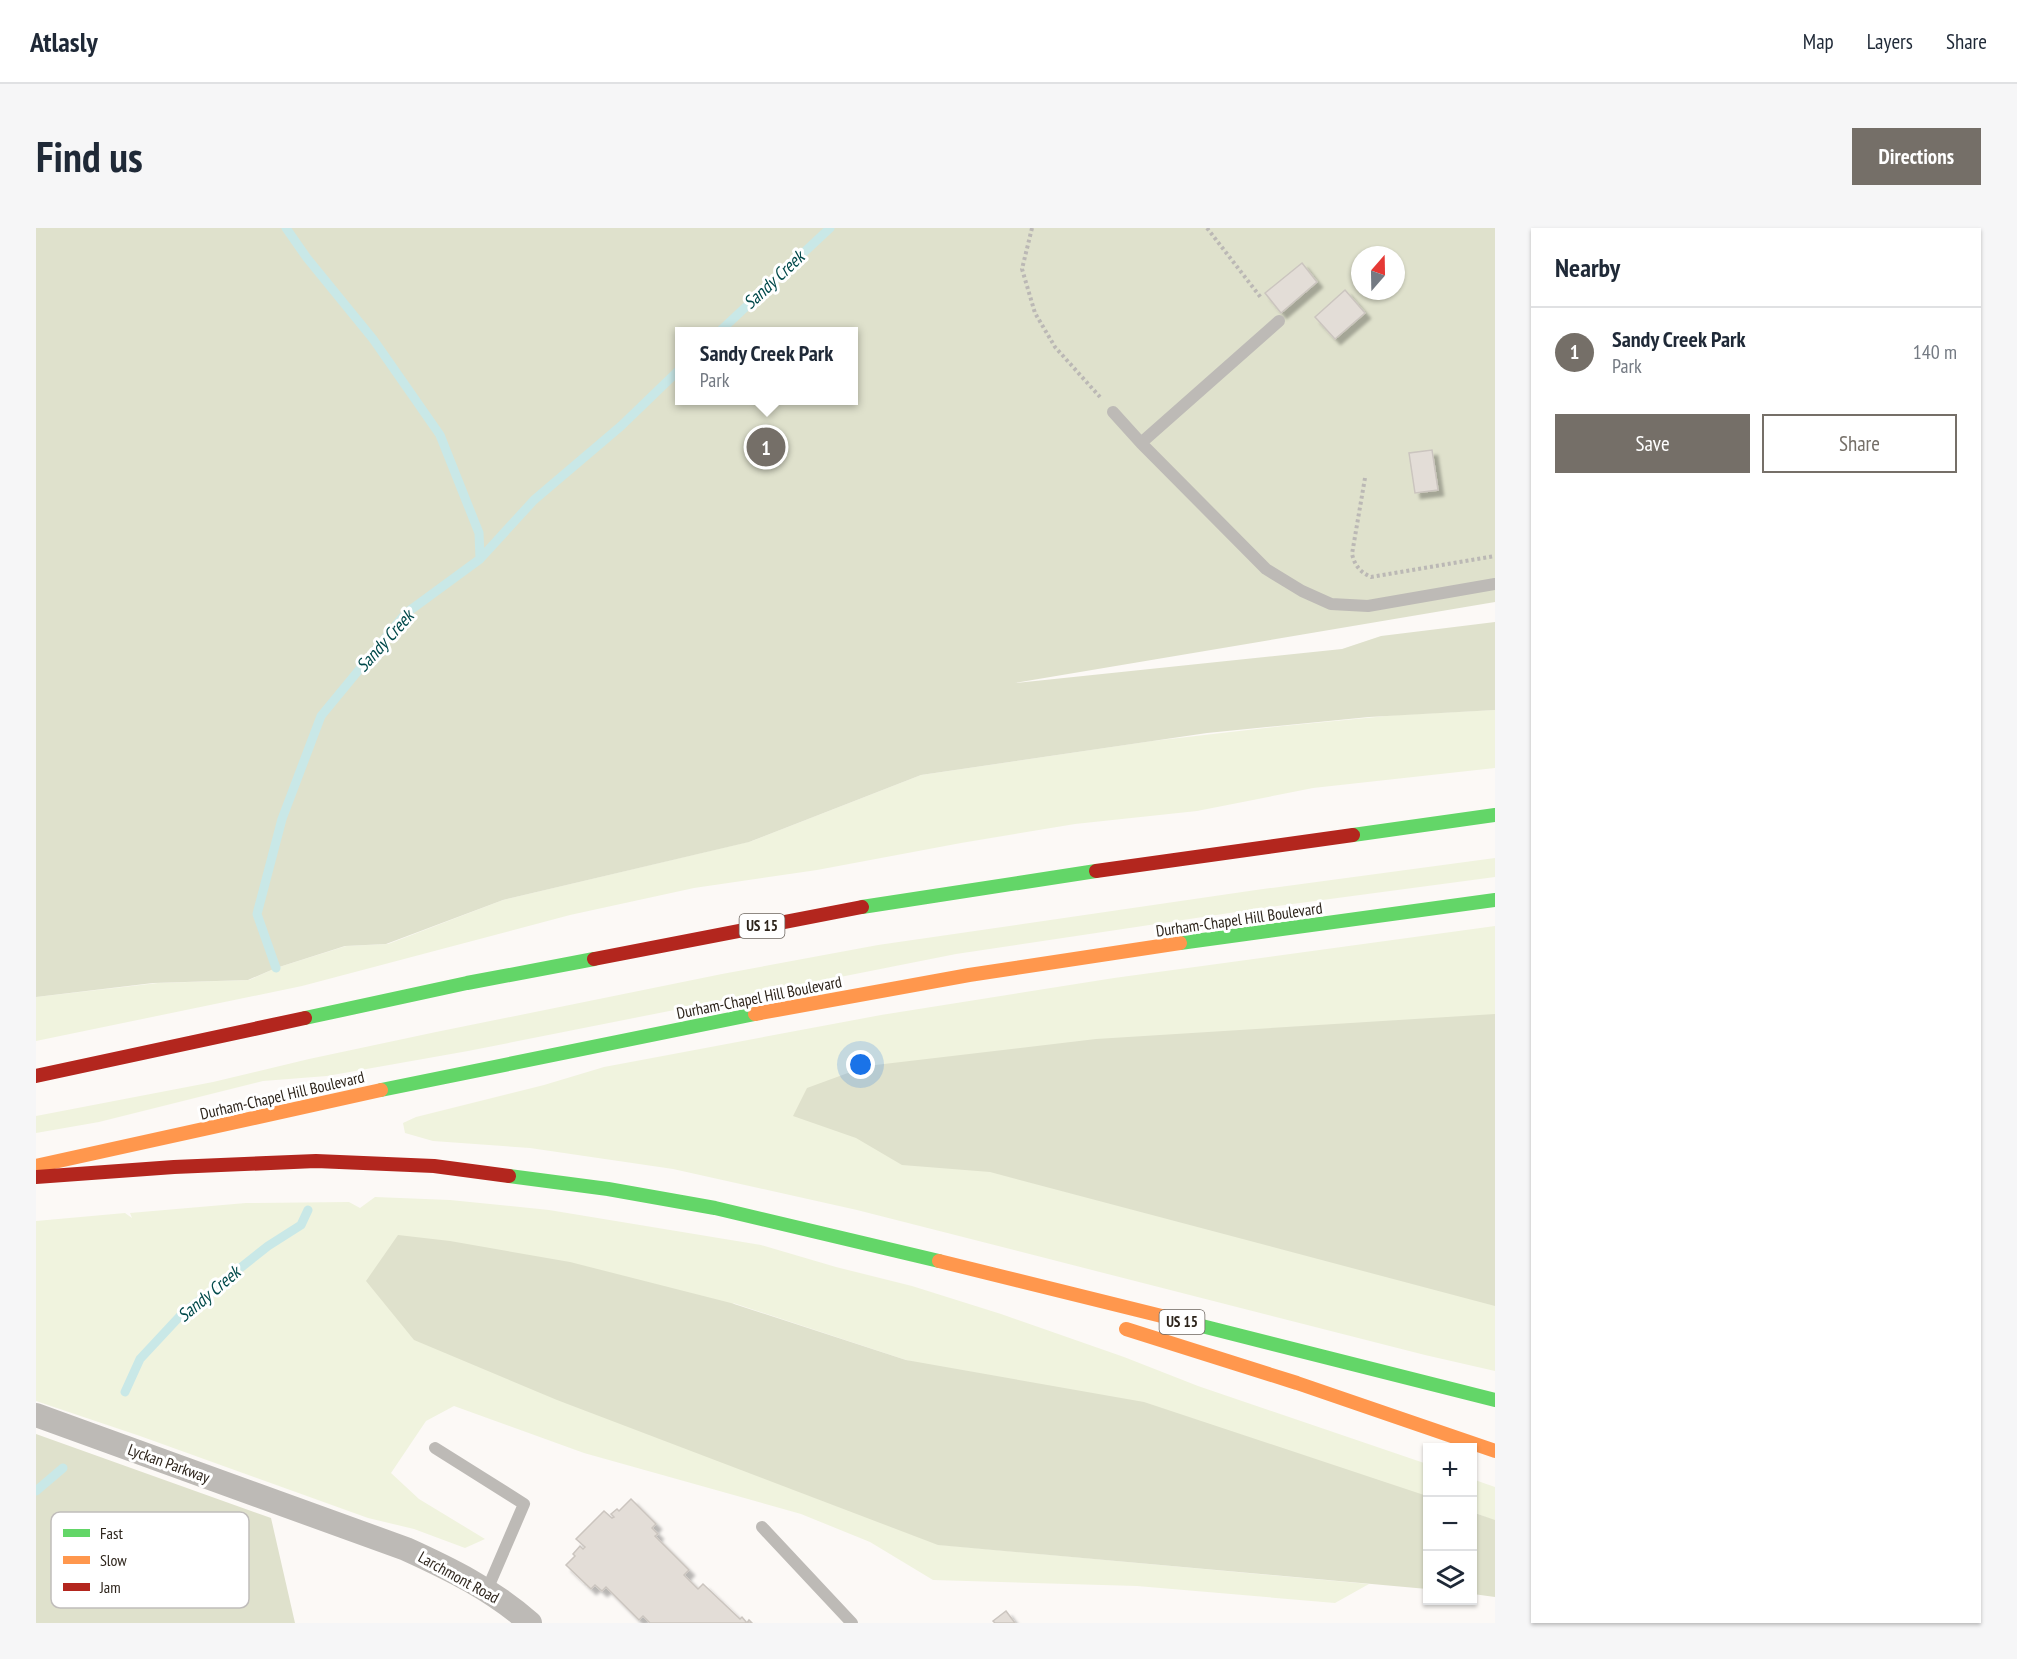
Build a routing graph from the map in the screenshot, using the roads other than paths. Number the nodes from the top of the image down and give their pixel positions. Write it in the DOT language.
graph roads {
  1 [pos="1279,321"];
  2 [pos="1113,411"];
  3 [pos="1141,443"];
  4 [pos="1495,584"];
  5 [pos="1495,815"];
  6 [pos="1495,900"];
  7 [pos="36,1076"];
  8 [pos="36,1166"];
  9 [pos="36,1177"];
  10 [pos="869,1243"];
  11 [pos="1017,1294"];
  12 [pos="1118,1326"];
  13 [pos="1495,1400"];
  14 [pos="36,1415"];
  15 [pos="435,1448"];
  16 [pos="1495,1451"];
  17 [pos="762,1527"];
  18 [pos="383,1539"];
  19 [pos="487,1590"];
  20 [pos="530,1623"];
  21 [pos="852,1623"];
  1 -- 3 [label="lane"];
  2 -- 3 [label="lane"];
  3 -- 4 [label="lane"];
  5 -- 7 [label="main road, US 15"];
  6 -- 8 [label="main road, Durham-Chapel Hill Boulevard"];
  9 -- 10 [label="main road, US 15"];
  10 -- 11 [label="main road"];
  10 -- 13 [label="main road, US 15"];
  12 -- 16 [label="main road"];
  14 -- 18 [label="street, Lyckan Parkway"];
  15 -- 19 [label="lane"];
  17 -- 21 [label="lane"];
  18 -- 19 [label="street, Larchmont Road"];
  19 -- 20 [label="street, Larchmont Road"];
}
